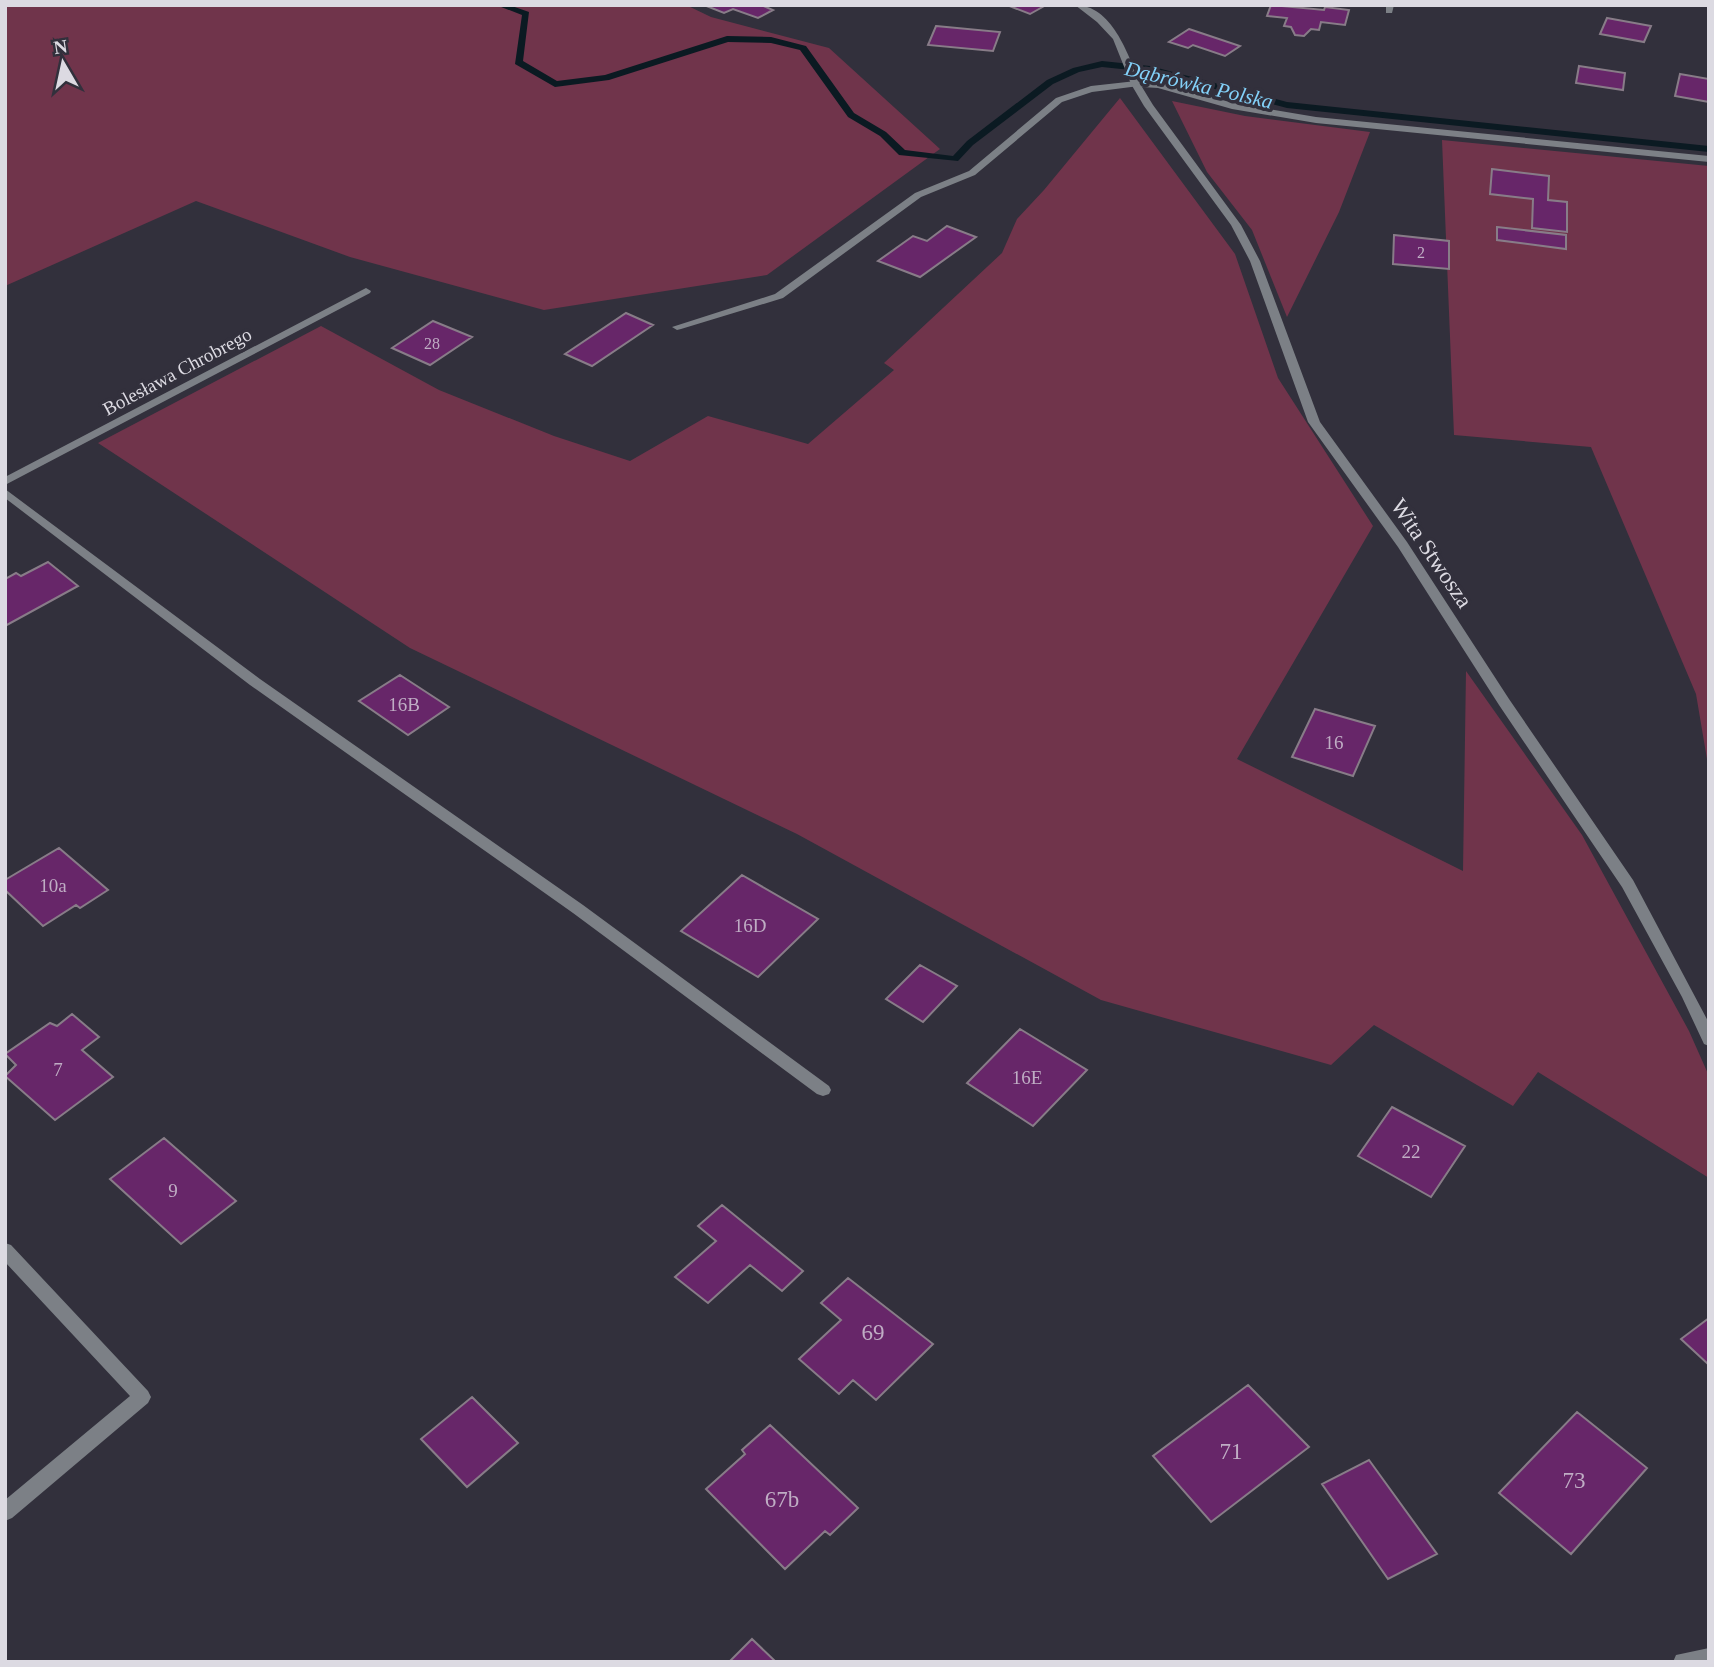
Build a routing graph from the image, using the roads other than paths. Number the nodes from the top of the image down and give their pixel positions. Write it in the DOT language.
graph roads {
  1 [pos="1079,5"];
  2 [pos="1134,78"];
  3 [pos="1709,159"];
  4 [pos="366,291"];
  5 [pos="677,327"];
  6 [pos="5,482"];
  7 [pos="5,492"];
  8 [pos="1709,1040"];
  9 [pos="823,1090"];
  10 [pos="5,1250"];
  11 [pos="5,1513"];
  12 [pos="1709,1658"];
  13 [pos="1683,1662"];
  1 -- 2 [label="street, Wita Stwosza"];
  2 -- 3 [label="street"];
  2 -- 5 [label="street"];
  2 -- 8 [label="street, Wita Stwosza"];
  4 -- 6 [label="street, Bolesława Chrobrego"];
  7 -- 9 [label="street"];
  10 -- 11 [label="street"];
  12 -- 13 [label="street"];
}
